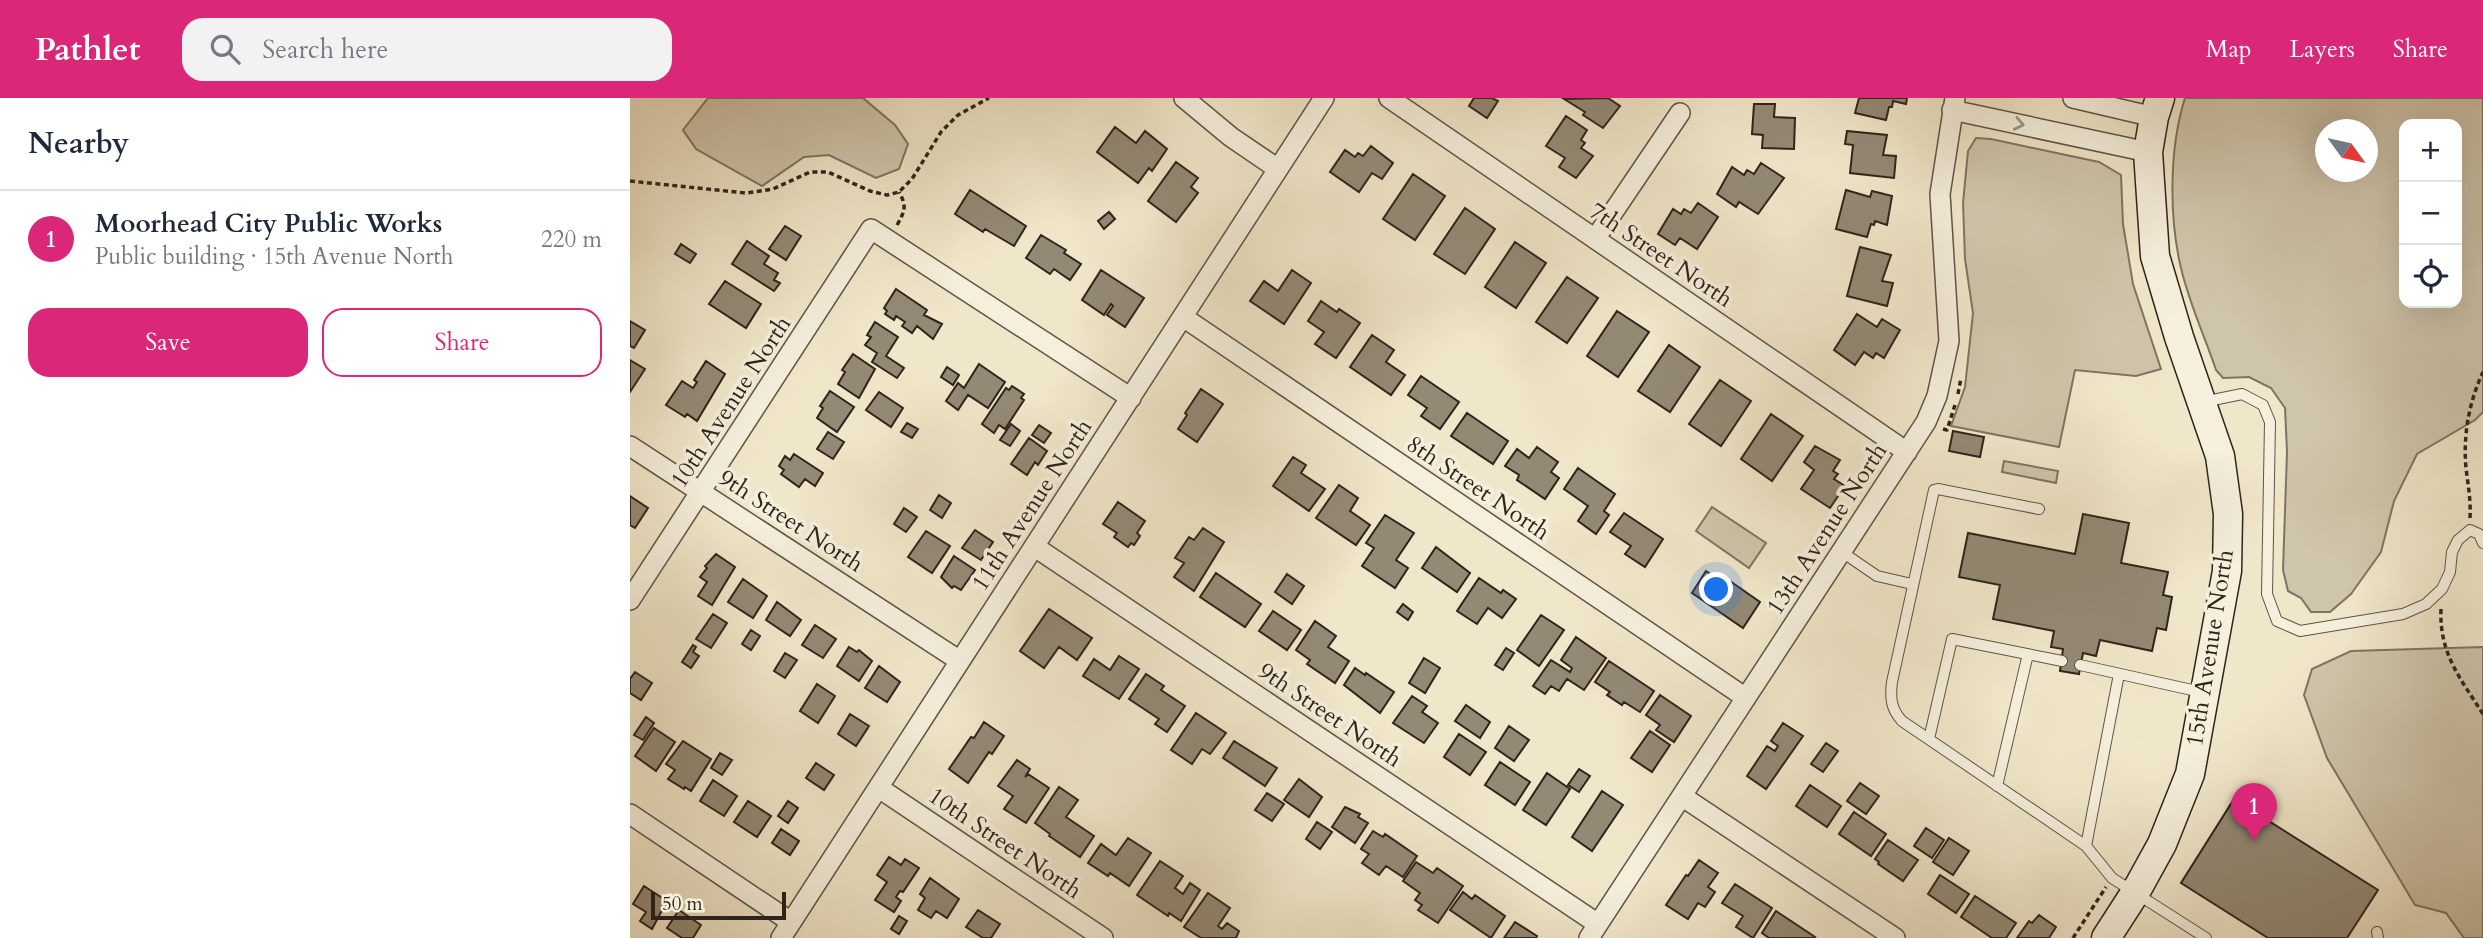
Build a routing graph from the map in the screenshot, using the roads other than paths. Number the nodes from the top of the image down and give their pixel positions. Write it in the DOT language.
graph roads {
  1 [pos="1184,98"];
  2 [pos="1325,98"];
  3 [pos="1389,98"];
  4 [pos="2073,98"];
  5 [pos="1954,104"];
  6 [pos="2157,107"];
  7 [pos="1680,113"];
  8 [pos="2148,152"];
  9 [pos="1278,169"];
  10 [pos="1595,239"];
  11 [pos="1182,317"];
  12 [pos="1131,398"];
  13 [pos="2202,402"];
  14 [pos="630,446"];
  15 [pos="1907,452"];
  16 [pos="702,492"];
  17 [pos="2039,509"];
  18 [pos="2483,543"];
  19 [pos="1035,547"];
  20 [pos="1842,552"];
  21 [pos="1912,584"];
  22 [pos="630,600"];
  23 [pos="2028,654"];
  24 [pos="960,661"];
  25 [pos="2062,661"];
  26 [pos="2080,665"];
  27 [pos="2119,674"];
  28 [pos="2205,693"];
  29 [pos="1746,698"];
  30 [pos="1929,739"];
  31 [pos="1997,786"];
  32 [pos="880,788"];
  33 [pos="1683,797"];
  34 [pos="630,814"];
  35 [pos="2086,846"];
  36 [pos="2124,885"];
  37 [pos="786,930"];
  38 [pos="1593,931"];
  39 [pos="1103,938"];
  40 [pos="1895,938"];
  41 [pos="2106,938"];
  42 [pos="2206,938"];
  1 -- 9 [label="street"];
  2 -- 9 [label="street, 11th Avenue North"];
  3 -- 10 [label="street, 7th Street North"];
  4 -- 6 [label="street"];
  5 -- 8 [label="street, one-way"];
  5 -- 15 [label="street, 13th Avenue North"];
  6 -- 8 [label="main road, 15th Avenue North"];
  7 -- 10 [label="street"];
  8 -- 13 [label="main road, 15th Avenue North"];
  9 -- 11 [label="street, 11th Avenue North"];
  10 -- 15 [label="street, 7th Street North"];
  11 -- 12 [label="street, 11th Avenue North"];
  11 -- 29 [label="street, 8th Street North"];
  12 -- 16 [label="street, 10th Avenue North"];
  12 -- 19 [label="street, 11th Avenue North"];
  13 -- 18 [label="lane"];
  13 -- 28 [label="main road, 15th Avenue North"];
  14 -- 16 [label="street, 9th Street North"];
  15 -- 20 [label="street, 13th Avenue North"];
  16 -- 22 [label="street, 10th Avenue North"];
  16 -- 24 [label="street, 9th Street North"];
  17 -- 21 [label="lane"];
  19 -- 24 [label="street, 11th Avenue North"];
  19 -- 38 [label="street, 9th Street North"];
  20 -- 21 [label="lane"];
  20 -- 29 [label="street, 13th Avenue North"];
  21 -- 30 [label="lane"];
  23 -- 25 [label="lane"];
  23 -- 30 [label="lane"];
  23 -- 31 [label="lane"];
  24 -- 32 [label="street, 11th Avenue North"];
  26 -- 27 [label="lane"];
  27 -- 28 [label="lane"];
  27 -- 35 [label="lane"];
  28 -- 36 [label="main road, 15th Avenue North"];
  29 -- 33 [label="street, 13th Avenue North"];
  30 -- 31 [label="lane"];
  31 -- 35 [label="lane"];
  32 -- 37 [label="street, 11th Avenue North"];
  32 -- 39 [label="street, 10th Street North"];
  33 -- 38 [label="street, 13th Avenue North"];
  33 -- 40 [label="street"];
  34 -- 37 [label="street"];
  35 -- 36 [label="lane"];
  36 -- 41 [label="main road, 15th Avenue North"];
  36 -- 42 [label="lane"];
}
